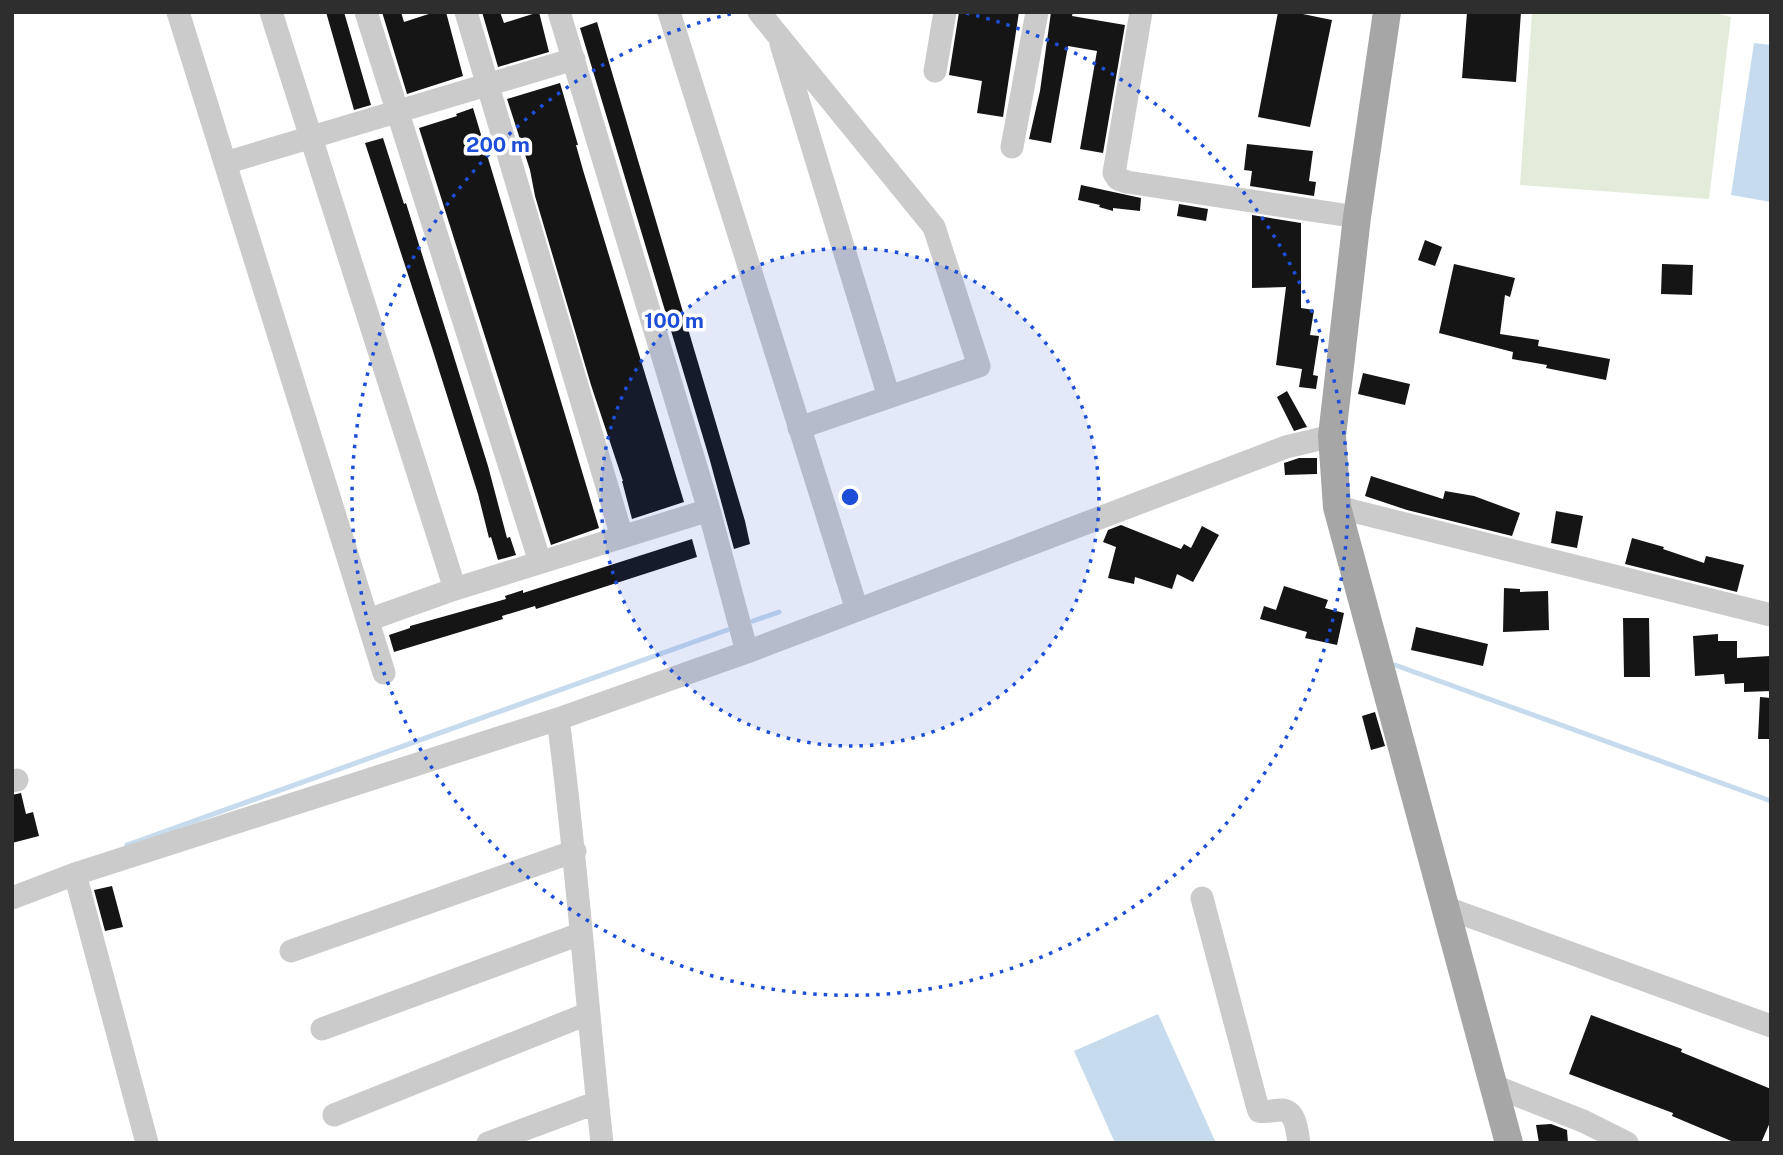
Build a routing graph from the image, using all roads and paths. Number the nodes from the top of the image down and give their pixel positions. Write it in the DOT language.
graph roads {
  1 [pos="178,12"];
  2 [pos="271,12"];
  3 [pos="366,12"];
  4 [pos="466,12"];
  5 [pos="559,12"];
  6 [pos="669,12"];
  7 [pos="759,12"];
  8 [pos="945,12"];
  9 [pos="1037,12"];
  10 [pos="1141,12"];
  11 [pos="1387,12"];
  12 [pos="778,34"];
  13 [pos="574,59"];
  14 [pos="935,71"];
  15 [pos="489,84"];
  16 [pos="398,113"];
  17 [pos="311,137"];
  18 [pos="1012,147"];
  19 [pos="225,163"];
  20 [pos="1357,217"];
  21 [pos="889,397"];
  22 [pos="799,428"];
  23 [pos="1332,436"];
  24 [pos="1337,507"];
  25 [pos="709,510"];
  26 [pos="622,537"];
  27 [pos="540,562"];
  28 [pos="454,589"];
  29 [pos="856,610"];
  30 [pos="1771,615"];
  31 [pos="368,620"];
  32 [pos="747,652"];
  33 [pos="384,673"];
  34 [pos="558,719"];
  35 [pos="575,851"];
  36 [pos="75,874"];
  37 [pos="12,898"];
  38 [pos="1202,898"];
  39 [pos="1444,907"];
  40 [pos="580,934"];
  41 [pos="291,951"];
  42 [pos="587,1014"];
  43 [pos="1771,1026"];
  44 [pos="322,1029"];
  45 [pos="1494,1086"];
  46 [pos="597,1102"];
  47 [pos="334,1115"];
  48 [pos="147,1143"];
  49 [pos="488,1143"];
  50 [pos="602,1143"];
  51 [pos="1299,1143"];
  52 [pos="1509,1143"];
  53 [pos="1627,1143"];
  1 -- 19 [label="street"];
  2 -- 17 [label="street"];
  3 -- 16 [label="street"];
  4 -- 15 [label="street"];
  5 -- 13 [label="street"];
  6 -- 22 [label="street"];
  7 -- 12 [label="street"];
  8 -- 14 [label="street"];
  9 -- 18 [label="street"];
  10 -- 20 [label="street"];
  11 -- 20 [label="main road"];
  12 -- 21 [label="street"];
  12 -- 21 [label="street"];
  13 -- 15 [label="street"];
  13 -- 25 [label="street"];
  15 -- 16 [label="street"];
  15 -- 26 [label="street"];
  16 -- 17 [label="street"];
  16 -- 27 [label="street"];
  17 -- 19 [label="street"];
  17 -- 28 [label="street"];
  19 -- 31 [label="street"];
  20 -- 23 [label="main road"];
  21 -- 22 [label="street"];
  22 -- 29 [label="street"];
  23 -- 24 [label="main road"];
  23 -- 29 [label="street"];
  24 -- 30 [label="street"];
  24 -- 39 [label="main road"];
  25 -- 26 [label="street"];
  25 -- 32 [label="street"];
  26 -- 27 [label="street"];
  27 -- 28 [label="street"];
  28 -- 31 [label="street"];
  29 -- 32 [label="street"];
  31 -- 33 [label="street"];
  32 -- 34 [label="street"];
  34 -- 35 [label="street"];
  34 -- 36 [label="street"];
  35 -- 40 [label="street"];
  35 -- 41 [label="street"];
  36 -- 37 [label="street"];
  36 -- 48 [label="street"];
  38 -- 51 [label="street"];
  39 -- 43 [label="street"];
  39 -- 45 [label="main road"];
  40 -- 42 [label="street"];
  40 -- 44 [label="street"];
  42 -- 46 [label="street"];
  42 -- 47 [label="street"];
  45 -- 52 [label="main road"];
  45 -- 53 [label="street"];
  46 -- 49 [label="street"];
  46 -- 50 [label="street"];
}
